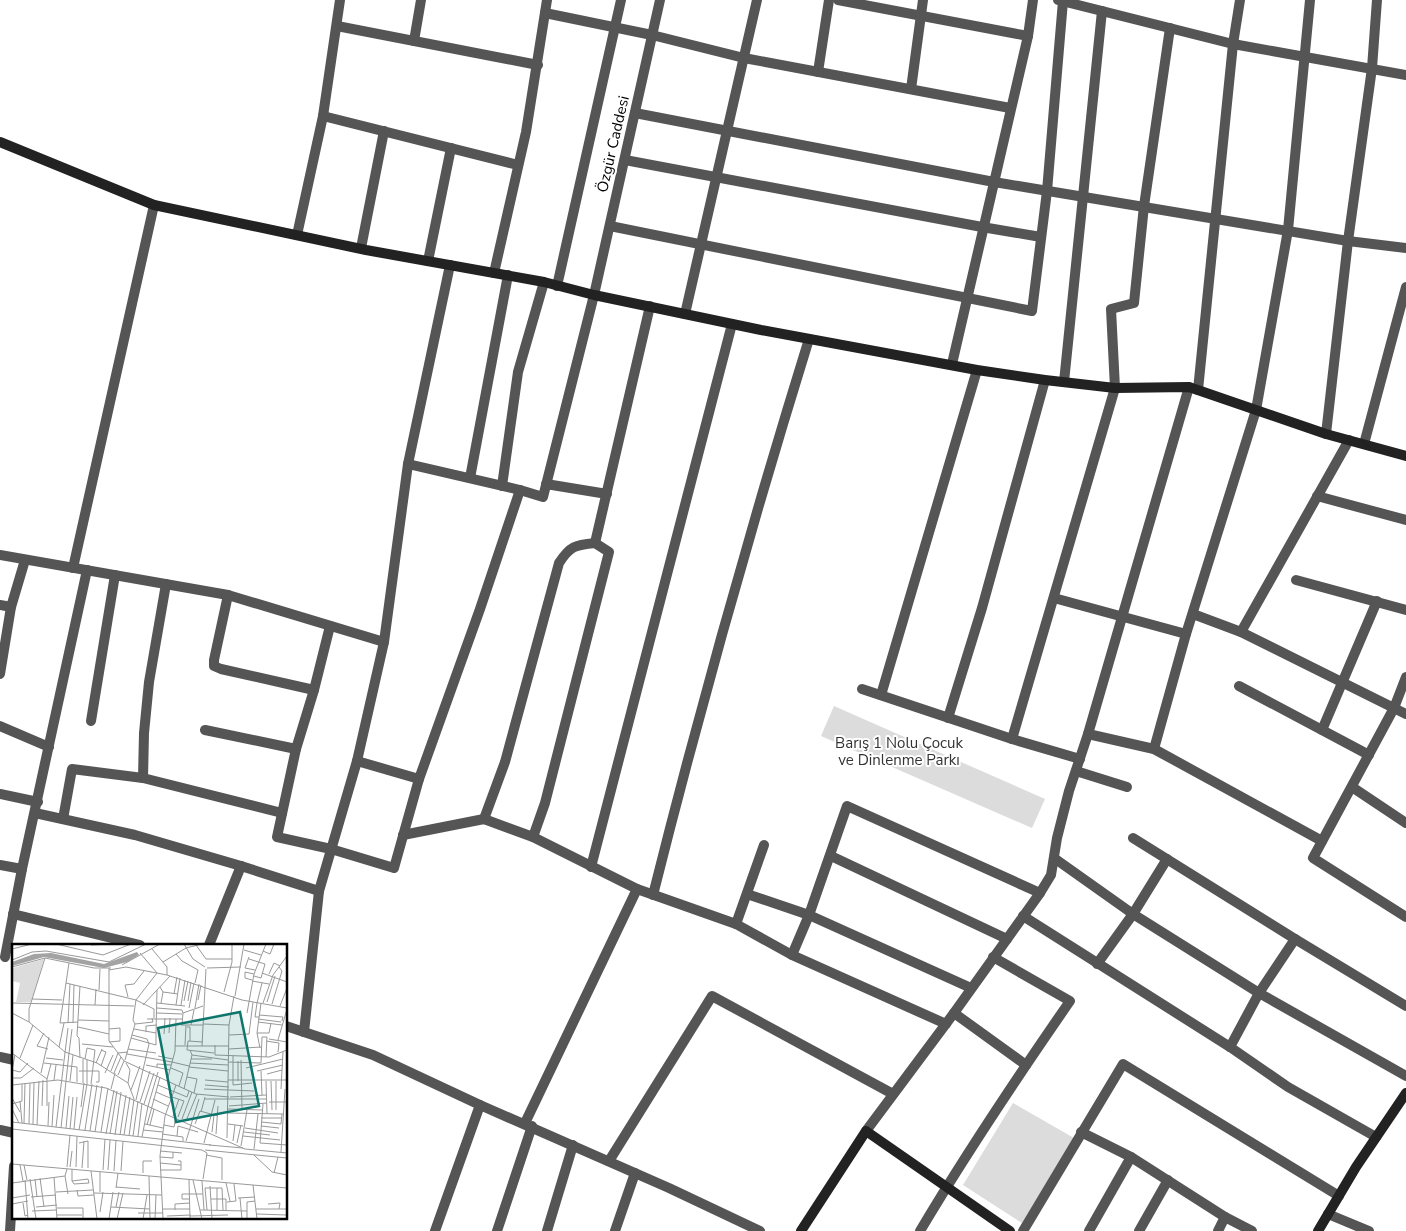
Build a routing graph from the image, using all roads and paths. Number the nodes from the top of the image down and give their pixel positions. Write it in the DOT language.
graph roads {
  1 [pos="340,0"];
  2 [pos="422,0"];
  3 [pos="548,0"];
  4 [pos="622,0"];
  5 [pos="660,0"];
  6 [pos="757,0"];
  7 [pos="829,0"];
  8 [pos="838,0"];
  9 [pos="923,0"];
  10 [pos="1033,0"];
  11 [pos="1240,0"];
  12 [pos="1310,0"];
  13 [pos="1377,0"];
  14 [pos="1060,1"];
  15 [pos="1102,11"];
  16 [pos="545,13"];
  17 [pos="920,16"];
  18 [pos="337,26"];
  19 [pos="616,27"];
  20 [pos="1170,28"];
  21 [pos="652,35"];
  22 [pos="1028,36"];
  23 [pos="414,41"];
  24 [pos="1233,44"];
  25 [pos="1304,57"];
  26 [pos="744,58"];
  27 [pos="538,65"];
  28 [pos="1372,68"];
  29 [pos="818,72"];
  30 [pos="1406,75"];
  31 [pos="910,89"];
  32 [pos="1010,108"];
  33 [pos="635,113"];
  34 [pos="323,116"];
  35 [pos="727,130"];
  36 [pos="384,131"];
  37 [pos="0,142"];
  38 [pos="451,148"];
  39 [pos="625,160"];
  40 [pos="518,165"];
  41 [pos="716,176"];
  42 [pos="994,182"];
  43 [pos="1047,191"];
  44 [pos="1082,196"];
  45 [pos="154,205"];
  46 [pos="1144,206"];
  47 [pos="1216,218"];
  48 [pos="610,226"];
  49 [pos="982,228"];
  50 [pos="1288,230"];
  51 [pos="297,235"];
  52 [pos="1041,236"];
  53 [pos="1348,241"];
  54 [pos="701,243"];
  55 [pos="361,248"];
  56 [pos="1406,248"];
  57 [pos="428,261"];
  58 [pos="450,265"];
  59 [pos="494,273"];
  60 [pos="508,275"];
  61 [pos="544,282"];
  62 [pos="557,286"];
  63 [pos="1406,287"];
  64 [pos="594,295"];
  65 [pos="968,298"];
  66 [pos="650,306"];
  67 [pos="685,314"];
  68 [pos="732,324"];
  69 [pos="808,339"];
  70 [pos="952,364"];
  71 [pos="977,370"];
  72 [pos="1045,380"];
  73 [pos="1064,382"];
  74 [pos="1115,388"];
  75 [pos="1193,389"];
  76 [pos="1256,410"];
  77 [pos="1326,434"];
  78 [pos="1348,440"];
  79 [pos="1364,444"];
  80 [pos="1406,456"];
  81 [pos="408,464"];
  82 [pos="470,478"];
  83 [pos="546,484"];
  84 [pos="502,486"];
  85 [pos="520,490"];
  86 [pos="608,494"];
  87 [pos="1317,496"];
  88 [pos="1406,520"];
  89 [pos="595,543"];
  90 [pos="0,555"];
  91 [pos="25,560"];
  92 [pos="73,568"];
  93 [pos="87,570"];
  94 [pos="115,575"];
  95 [pos="1296,580"];
  96 [pos="166,584"];
  97 [pos="228,595"];
  98 [pos="1054,598"];
  99 [pos="1377,601"];
  100 [pos="0,605"];
  101 [pos="12,607"];
  102 [pos="1406,610"];
  103 [pos="1193,614"];
  104 [pos="1122,616"];
  105 [pos="330,626"];
  106 [pos="1241,632"];
  107 [pos="1186,634"];
  108 [pos="3,641"];
  109 [pos="384,642"];
  110 [pos="0,674"];
  111 [pos="1406,677"];
  112 [pos="1344,682"];
  113 [pos="1239,686"];
  114 [pos="862,689"];
  115 [pos="314,690"];
  116 [pos="881,695"];
  117 [pos="1394,708"];
  118 [pos="1406,714"];
  119 [pos="948,718"];
  120 [pos="91,721"];
  121 [pos="0,726"];
  122 [pos="205,730"];
  123 [pos="1322,730"];
  124 [pos="1088,734"];
  125 [pos="1012,739"];
  126 [pos="50,747"];
  127 [pos="296,749"];
  128 [pos="1154,749"];
  129 [pos="1369,755"];
  130 [pos="1080,759"];
  131 [pos="357,761"];
  132 [pos="1076,771"];
  133 [pos="143,778"];
  134 [pos="419,779"];
  135 [pos="1352,787"];
  136 [pos="1127,788"];
  137 [pos="0,794"];
  138 [pos="38,802"];
  139 [pos="35,813"];
  140 [pos="282,813"];
  141 [pos="63,819"];
  142 [pos="484,819"];
  143 [pos="1406,823"];
  144 [pos="403,835"];
  145 [pos="533,837"];
  146 [pos="1133,838"];
  147 [pos="1322,841"];
  148 [pos="764,844"];
  149 [pos="331,850"];
  150 [pos="831,856"];
  151 [pos="1054,858"];
  152 [pos="1167,859"];
  153 [pos="0,866"];
  154 [pos="241,866"];
  155 [pos="591,867"];
  156 [pos="22,870"];
  157 [pos="637,889"];
  158 [pos="318,891"];
  159 [pos="747,894"];
  160 [pos="1040,894"];
  161 [pos="653,895"];
  162 [pos="13,914"];
  163 [pos="1133,914"];
  164 [pos="809,915"];
  165 [pos="1023,916"];
  166 [pos="1406,917"];
  167 [pos="736,924"];
  168 [pos="1007,939"];
  169 [pos="1294,939"];
  170 [pos="136,944"];
  171 [pos="209,944"];
  172 [pos="792,955"];
  173 [pos="993,957"];
  174 [pos="6,958"];
  175 [pos="1097,964"];
  176 [pos="971,988"];
  177 [pos="1259,993"];
  178 [pos="1406,1006"];
  179 [pos="954,1013"];
  180 [pos="946,1024"];
  181 [pos="288,1027"];
  182 [pos="304,1032"];
  183 [pos="1230,1047"];
  184 [pos="1026,1065"];
  185 [pos="1406,1076"];
  186 [pos="1406,1093"];
  187 [pos="893,1094"];
  188 [pos="480,1105"];
  189 [pos="529,1125"];
  190 [pos="866,1131"];
  191 [pos="1081,1132"];
  192 [pos="1376,1137"];
  193 [pos="573,1145"];
  194 [pos="1131,1157"];
  195 [pos="609,1161"];
  196 [pos="635,1173"];
  197 [pos="1168,1180"];
  198 [pos="946,1188"];
  199 [pos="1339,1196"];
  200 [pos="12,1198"];
  201 [pos="1328,1214"];
  202 [pos="1225,1217"];
  203 [pos="10,1231"];
  204 [pos="435,1231"];
  205 [pos="497,1231"];
  206 [pos="547,1231"];
  207 [pos="615,1231"];
  208 [pos="760,1231"];
  209 [pos="801,1231"];
  210 [pos="920,1231"];
  211 [pos="1010,1231"];
  212 [pos="1022,1231"];
  213 [pos="1089,1231"];
  214 [pos="1138,1231"];
  215 [pos="1218,1231"];
  216 [pos="1252,1231"];
  217 [pos="1318,1231"];
  218 [pos="1368,1231"];
  1 -- 18 [label="street"];
  2 -- 23 [label="street"];
  3 -- 16 [label="street"];
  4 -- 19 [label="street"];
  5 -- 21 [label="street, Özgür Caddesi"];
  6 -- 26 [label="street"];
  7 -- 29 [label="street"];
  8 -- 17 [label="street"];
  9 -- 17 [label="street"];
  10 -- 22 [label="street"];
  11 -- 24 [label="street"];
  12 -- 25 [label="street"];
  13 -- 28 [label="street"];
  14 -- 15 [label="street"];
  14 -- 43 [label="street"];
  15 -- 20 [label="street"];
  15 -- 44 [label="street"];
  16 -- 19 [label="street"];
  16 -- 27 [label="street"];
  17 -- 22 [label="street"];
  17 -- 31 [label="street"];
  18 -- 23 [label="street"];
  18 -- 34 [label="street"];
  19 -- 21 [label="street"];
  19 -- 62 [label="street"];
  20 -- 24 [label="street"];
  20 -- 46 [label="street"];
  21 -- 26 [label="street"];
  21 -- 33 [label="street, Özgür Caddesi"];
  22 -- 32 [label="street"];
  23 -- 27 [label="street"];
  24 -- 25 [label="street"];
  24 -- 47 [label="street"];
  25 -- 28 [label="street"];
  25 -- 50 [label="street"];
  26 -- 29 [label="street"];
  26 -- 35 [label="street"];
  27 -- 40 [label="street"];
  28 -- 30 [label="street"];
  28 -- 53 [label="street"];
  29 -- 31 [label="street"];
  31 -- 32 [label="street"];
  32 -- 42 [label="street"];
  33 -- 35 [label="street"];
  33 -- 39 [label="street, Özgür Caddesi"];
  34 -- 36 [label="street"];
  34 -- 51 [label="street"];
  35 -- 41 [label="street"];
  35 -- 42 [label="street"];
  36 -- 38 [label="street"];
  36 -- 55 [label="street"];
  37 -- 45 [label="main road"];
  38 -- 40 [label="street"];
  38 -- 57 [label="street"];
  39 -- 41 [label="street"];
  39 -- 48 [label="street, Özgür Caddesi"];
  40 -- 59 [label="street"];
  41 -- 49 [label="street"];
  41 -- 54 [label="street"];
  42 -- 43 [label="street"];
  42 -- 49 [label="street"];
  43 -- 44 [label="street"];
  43 -- 52 [label="street"];
  44 -- 46 [label="street"];
  44 -- 73 [label="street"];
  45 -- 51 [label="main road"];
  45 -- 92 [label="street"];
  46 -- 47 [label="street"];
  46 -- 74 [label="street"];
  47 -- 50 [label="street"];
  47 -- 75 [label="street"];
  48 -- 54 [label="street"];
  48 -- 64 [label="street, Özgür Caddesi"];
  49 -- 52 [label="street"];
  49 -- 65 [label="street"];
  50 -- 53 [label="street"];
  50 -- 76 [label="street"];
  51 -- 55 [label="main road"];
  52 -- 65 [label="street"];
  53 -- 56 [label="street"];
  53 -- 77 [label="street"];
  54 -- 65 [label="street"];
  54 -- 67 [label="street"];
  55 -- 57 [label="main road"];
  57 -- 58 [label="main road"];
  58 -- 59 [label="main road"];
  58 -- 81 [label="street"];
  59 -- 60 [label="main road"];
  60 -- 61 [label="main road"];
  60 -- 82 [label="street"];
  61 -- 62 [label="main road"];
  61 -- 84 [label="street"];
  62 -- 64 [label="main road"];
  63 -- 79 [label="street"];
  64 -- 66 [label="main road"];
  64 -- 83 [label="street, Özgür Caddesi"];
  65 -- 70 [label="street"];
  66 -- 67 [label="main road"];
  66 -- 86 [label="street"];
  67 -- 68 [label="main road"];
  68 -- 69 [label="main road"];
  68 -- 155 [label="street"];
  69 -- 70 [label="main road"];
  69 -- 161 [label="street"];
  70 -- 71 [label="main road"];
  71 -- 72 [label="main road"];
  71 -- 116 [label="street"];
  72 -- 73 [label="main road"];
  72 -- 119 [label="street"];
  73 -- 74 [label="main road"];
  74 -- 75 [label="main road"];
  74 -- 98 [label="street"];
  75 -- 76 [label="main road"];
  75 -- 104 [label="street"];
  76 -- 77 [label="main road"];
  76 -- 103 [label="street"];
  77 -- 78 [label="main road"];
  78 -- 79 [label="main road"];
  78 -- 87 [label="street"];
  79 -- 80 [label="main road"];
  81 -- 82 [label="street"];
  81 -- 109 [label="street"];
  82 -- 84 [label="street"];
  83 -- 85 [label="street"];
  83 -- 86 [label="street"];
  84 -- 85 [label="street"];
  85 -- 134 [label="street"];
  86 -- 89 [label="street"];
  87 -- 88 [label="street"];
  87 -- 106 [label="street"];
  89 -- 142 [label="street"];
  89 -- 145 [label="street"];
  90 -- 91 [label="street"];
  91 -- 92 [label="street"];
  91 -- 101 [label="street"];
  92 -- 93 [label="street"];
  93 -- 94 [label="street"];
  93 -- 126 [label="street"];
  94 -- 96 [label="street"];
  94 -- 120 [label="street"];
  95 -- 99 [label="street"];
  96 -- 97 [label="street"];
  96 -- 133 [label="street"];
  97 -- 105 [label="street"];
  97 -- 115 [label="street"];
  98 -- 104 [label="street"];
  98 -- 125 [label="street"];
  99 -- 102 [label="street"];
  99 -- 112 [label="street"];
  100 -- 101 [label="street"];
  101 -- 108 [label="street"];
  103 -- 106 [label="street"];
  103 -- 107 [label="street"];
  104 -- 107 [label="street"];
  104 -- 124 [label="street"];
  105 -- 109 [label="street"];
  105 -- 115 [label="street"];
  106 -- 112 [label="street"];
  107 -- 128 [label="street"];
  108 -- 110 [label="street"];
  109 -- 131 [label="street"];
  111 -- 117 [label="street"];
  112 -- 117 [label="street"];
  112 -- 123 [label="street"];
  113 -- 123 [label="street"];
  114 -- 116 [label="street"];
  115 -- 127 [label="street"];
  116 -- 119 [label="street"];
  117 -- 118 [label="street"];
  117 -- 129 [label="street"];
  119 -- 125 [label="street"];
  121 -- 126 [label="street"];
  122 -- 127 [label="street"];
  123 -- 129 [label="street"];
  124 -- 128 [label="street"];
  124 -- 130 [label="street"];
  125 -- 130 [label="street"];
  126 -- 138 [label="street"];
  127 -- 140 [label="street"];
  128 -- 147 [label="street"];
  129 -- 135 [label="street"];
  130 -- 132 [label="street"];
  131 -- 134 [label="street"];
  131 -- 149 [label="street"];
  132 -- 136 [label="street"];
  132 -- 151 [label="street"];
  133 -- 140 [label="street"];
  133 -- 141 [label="street"];
  134 -- 144 [label="street"];
  135 -- 143 [label="street"];
  135 -- 147 [label="street"];
  137 -- 138 [label="street"];
  138 -- 139 [label="street"];
  139 -- 141 [label="street"];
  139 -- 156 [label="street"];
  140 -- 149 [label="street"];
  141 -- 154 [label="street"];
  142 -- 144 [label="street"];
  142 -- 145 [label="street"];
  144 -- 149 [label="street"];
  145 -- 155 [label="street"];
  146 -- 152 [label="street"];
  147 -- 166 [label="street"];
  148 -- 159 [label="street"];
  149 -- 158 [label="street"];
  150 -- 160 [label="street"];
  150 -- 164 [label="street"];
  150 -- 168 [label="street"];
  151 -- 160 [label="street"];
  151 -- 163 [label="street"];
  152 -- 163 [label="street"];
  152 -- 169 [label="street"];
  153 -- 156 [label="street"];
  154 -- 158 [label="street"];
  154 -- 171 [label="street"];
  155 -- 157 [label="street"];
  156 -- 162 [label="street"];
  157 -- 161 [label="street"];
  157 -- 189 [label="street"];
  158 -- 182 [label="street"];
  159 -- 164 [label="street"];
  159 -- 167 [label="street"];
  160 -- 165 [label="street"];
  161 -- 167 [label="street"];
  162 -- 170 [label="street"];
  162 -- 174 [label="street"];
  163 -- 175 [label="street"];
  163 -- 177 [label="street"];
  164 -- 172 [label="street"];
  164 -- 176 [label="street"];
  165 -- 168 [label="street"];
  165 -- 175 [label="street"];
  167 -- 172 [label="street"];
  168 -- 173 [label="street"];
  169 -- 177 [label="street"];
  169 -- 178 [label="street"];
  172 -- 180 [label="street"];
  173 -- 176 [label="street"];
  173 -- 184 [label="street"];
  175 -- 183 [label="street"];
  176 -- 179 [label="street"];
  177 -- 183 [label="street"];
  177 -- 185 [label="street"];
  179 -- 180 [label="street"];
  179 -- 184 [label="street"];
  180 -- 187 [label="street"];
  181 -- 182 [label="street"];
  182 -- 188 [label="street"];
  183 -- 192 [label="street"];
  184 -- 198 [label="street"];
  186 -- 192 [label="main road"];
  187 -- 190 [label="street"];
  187 -- 195 [label="street"];
  188 -- 189 [label="street"];
  188 -- 204 [label="street"];
  189 -- 193 [label="street"];
  189 -- 205 [label="street"];
  190 -- 198 [label="main road"];
  190 -- 209 [label="main road"];
  191 -- 194 [label="street"];
  191 -- 199 [label="street"];
  191 -- 212 [label="street"];
  192 -- 199 [label="main road"];
  193 -- 195 [label="street"];
  193 -- 206 [label="street"];
  194 -- 197 [label="street"];
  194 -- 213 [label="street"];
  195 -- 196 [label="street"];
  196 -- 207 [label="street"];
  196 -- 208 [label="street"];
  197 -- 202 [label="street"];
  197 -- 214 [label="street"];
  198 -- 210 [label="street"];
  198 -- 211 [label="main road"];
  199 -- 201 [label="main road"];
  200 -- 203 [label="street"];
  201 -- 217 [label="main road"];
  201 -- 218 [label="street"];
  202 -- 215 [label="street"];
  202 -- 216 [label="street"];
}
